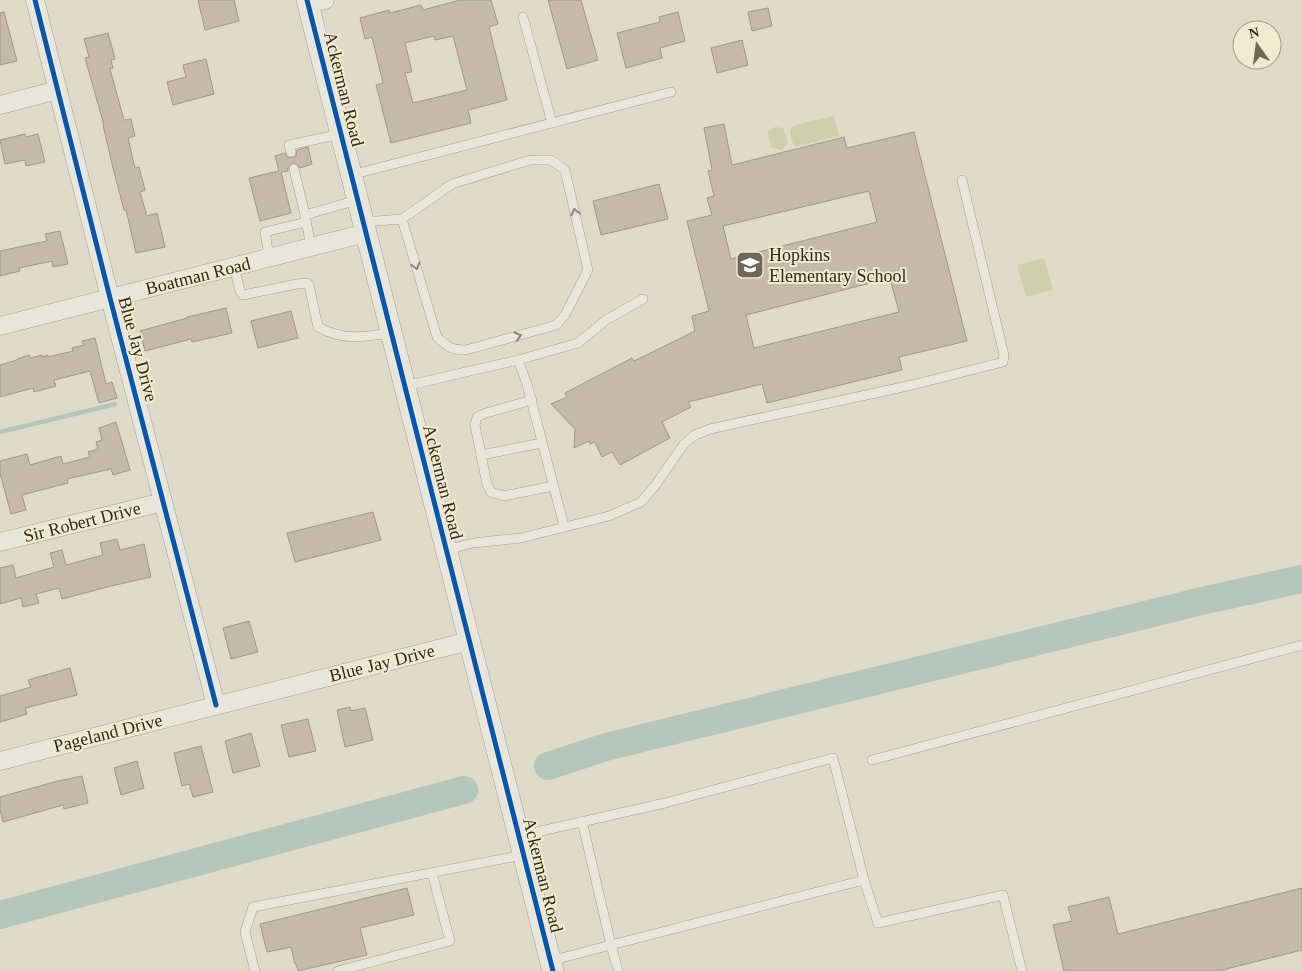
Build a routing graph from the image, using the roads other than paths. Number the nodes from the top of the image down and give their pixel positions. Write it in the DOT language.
graph roads {
  1 [pos="35,0"];
  2 [pos="313,1"];
  3 [pos="523,17"];
  4 [pos="58,90"];
  5 [pos="671,92"];
  6 [pos="0,105"];
  7 [pos="552,123"];
  8 [pos="341,134"];
  9 [pos="291,152"];
  10 [pos="294,169"];
  11 [pos="351,175"];
  12 [pos="962,180"];
  13 [pos="358,200"];
  14 [pos="305,219"];
  15 [pos="402,219"];
  16 [pos="365,227"];
  17 [pos="311,247"];
  18 [pos="269,257"];
  19 [pos="234,266"];
  20 [pos="110,298"];
  21 [pos="643,299"];
  22 [pos="0,326"];
  23 [pos="392,333"];
  24 [pos="518,360"];
  25 [pos="405,386"];
  26 [pos="532,400"];
  27 [pos="542,443"];
  28 [pos="481,455"];
  29 [pos="553,486"];
  30 [pos="163,502"];
  31 [pos="564,526"];
  32 [pos="0,542"];
  33 [pos="446,550"];
  34 [pos="469,641"];
  35 [pos="1302,645"];
  36 [pos="216,705"];
  37 [pos="872,760"];
  38 [pos="0,761"];
  39 [pos="582,821"];
  40 [pos="521,846"];
  41 [pos="432,872"];
  42 [pos="864,880"];
  43 [pos="611,945"];
  44 [pos="552,966"];
  45 [pos="255,971"];
  46 [pos="338,971"];
  47 [pos="618,971"];
  48 [pos="1022,971"];
  1 -- 4 [label="street, Blue Jay Drive"];
  2 -- 8 [label="street, Ackerman Road"];
  3 -- 7 [label="lane"];
  4 -- 6 [label="street"];
  4 -- 20 [label="street, Blue Jay Drive"];
  5 -- 7 [label="lane"];
  7 -- 11 [label="lane"];
  8 -- 9 [label="lane"];
  8 -- 11 [label="street, Ackerman Road"];
  10 -- 14 [label="lane"];
  11 -- 13 [label="street, Ackerman Road"];
  12 -- 31 [label="lane"];
  13 -- 14 [label="lane"];
  13 -- 16 [label="street, Ackerman Road"];
  14 -- 17 [label="lane"];
  14 -- 18 [label="lane"];
  15 -- 15 [label="lane, one-way"];
  15 -- 16 [label="lane"];
  16 -- 17 [label="street, Boatman Road"];
  16 -- 23 [label="street, Ackerman Road"];
  17 -- 18 [label="street, Boatman Road"];
  18 -- 19 [label="street, Boatman Road"];
  19 -- 20 [label="street, Boatman Road"];
  19 -- 23 [label="lane"];
  20 -- 22 [label="street, Boatman Road"];
  20 -- 30 [label="street, Blue Jay Drive"];
  21 -- 24 [label="lane"];
  23 -- 25 [label="street, Ackerman Road"];
  24 -- 25 [label="lane"];
  24 -- 26 [label="lane"];
  25 -- 33 [label="street, Ackerman Road"];
  26 -- 27 [label="lane"];
  26 -- 28 [label="lane"];
  27 -- 28 [label="lane"];
  27 -- 29 [label="lane"];
  28 -- 29 [label="lane"];
  29 -- 31 [label="lane"];
  30 -- 32 [label="street, Sir Robert Drive"];
  30 -- 36 [label="street, Blue Jay Drive"];
  31 -- 33 [label="lane"];
  33 -- 34 [label="street, Ackerman Road"];
  34 -- 36 [label="street, Blue Jay Drive"];
  34 -- 40 [label="street, Ackerman Road"];
  35 -- 37 [label="lane"];
  36 -- 38 [label="street, Pageland Drive"];
  39 -- 40 [label="lane"];
  39 -- 42 [label="lane"];
  39 -- 43 [label="lane"];
  40 -- 41 [label="lane"];
  40 -- 44 [label="street, Ackerman Road"];
  41 -- 45 [label="lane"];
  41 -- 46 [label="lane"];
  42 -- 43 [label="lane"];
  42 -- 48 [label="lane"];
  43 -- 44 [label="lane"];
  43 -- 47 [label="lane"];
}
